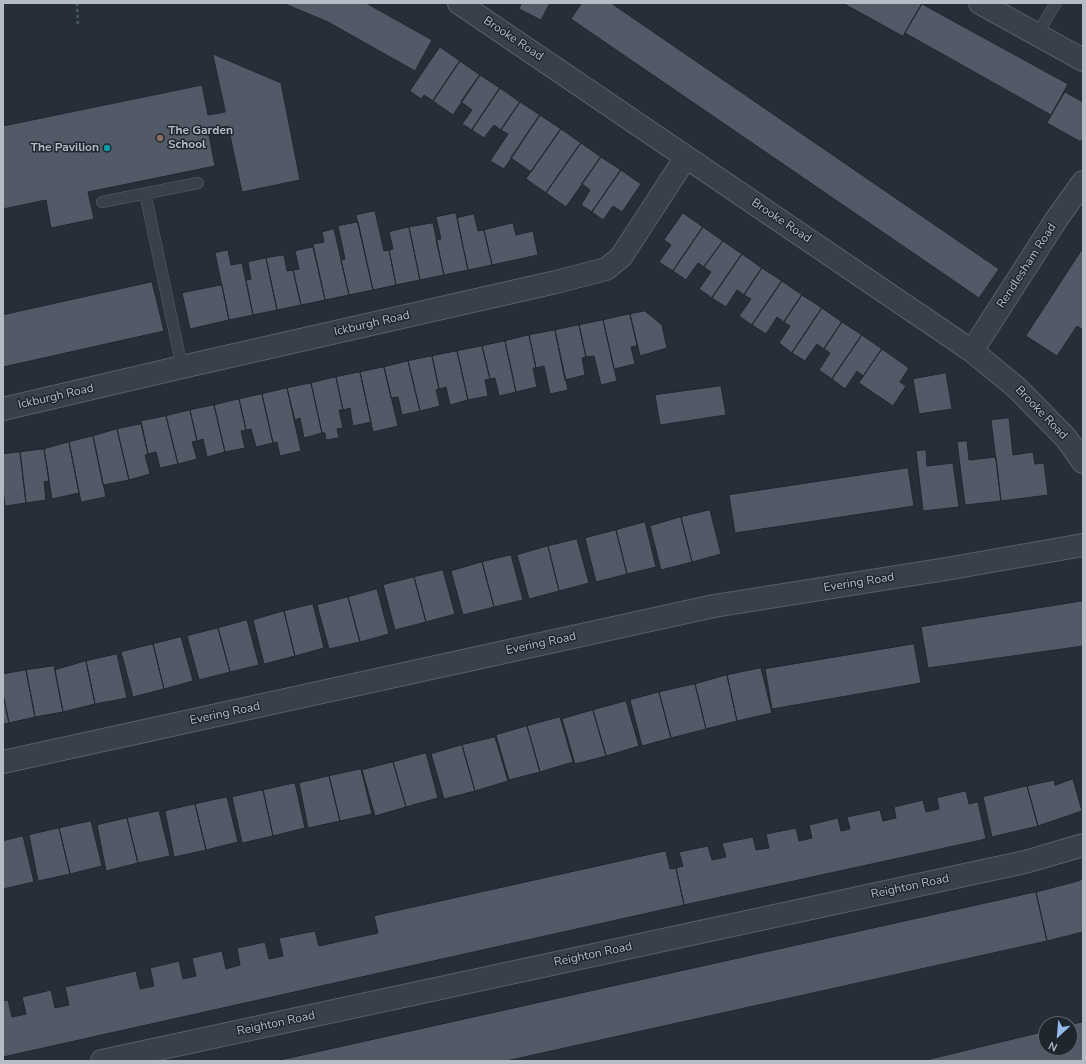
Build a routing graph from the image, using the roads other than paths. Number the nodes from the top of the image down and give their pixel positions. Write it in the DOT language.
graph roads {
  1 [pos="459,3"];
  2 [pos="980,3"];
  3 [pos="1056,3"];
  4 [pos="1037,34"];
  5 [pos="1083,60"];
  6 [pos="686,157"];
  7 [pos="1083,182"];
  8 [pos="198,183"];
  9 [pos="145,194"];
  10 [pos="102,202"];
  11 [pos="972,351"];
  12 [pos="182,367"];
  13 [pos="3,409"];
  14 [pos="1083,462"];
  15 [pos="1083,545"];
  16 [pos="3,762"];
  17 [pos="1083,845"];
  18 [pos="102,1061"];
  1 -- 6 [label="street, Brooke Road"];
  2 -- 4 [label="street"];
  3 -- 4 [label="lane"];
  4 -- 5 [label="street"];
  6 -- 11 [label="street, Brooke Road"];
  6 -- 12 [label="street, Ickburgh Road"];
  7 -- 11 [label="street, Rendlesham Road"];
  8 -- 9 [label="lane"];
  9 -- 10 [label="lane"];
  9 -- 12 [label="lane"];
  11 -- 14 [label="street, Brooke Road"];
  12 -- 13 [label="street, Ickburgh Road"];
  15 -- 16 [label="street, Evering Road"];
  17 -- 18 [label="street, Reighton Road"];
}
